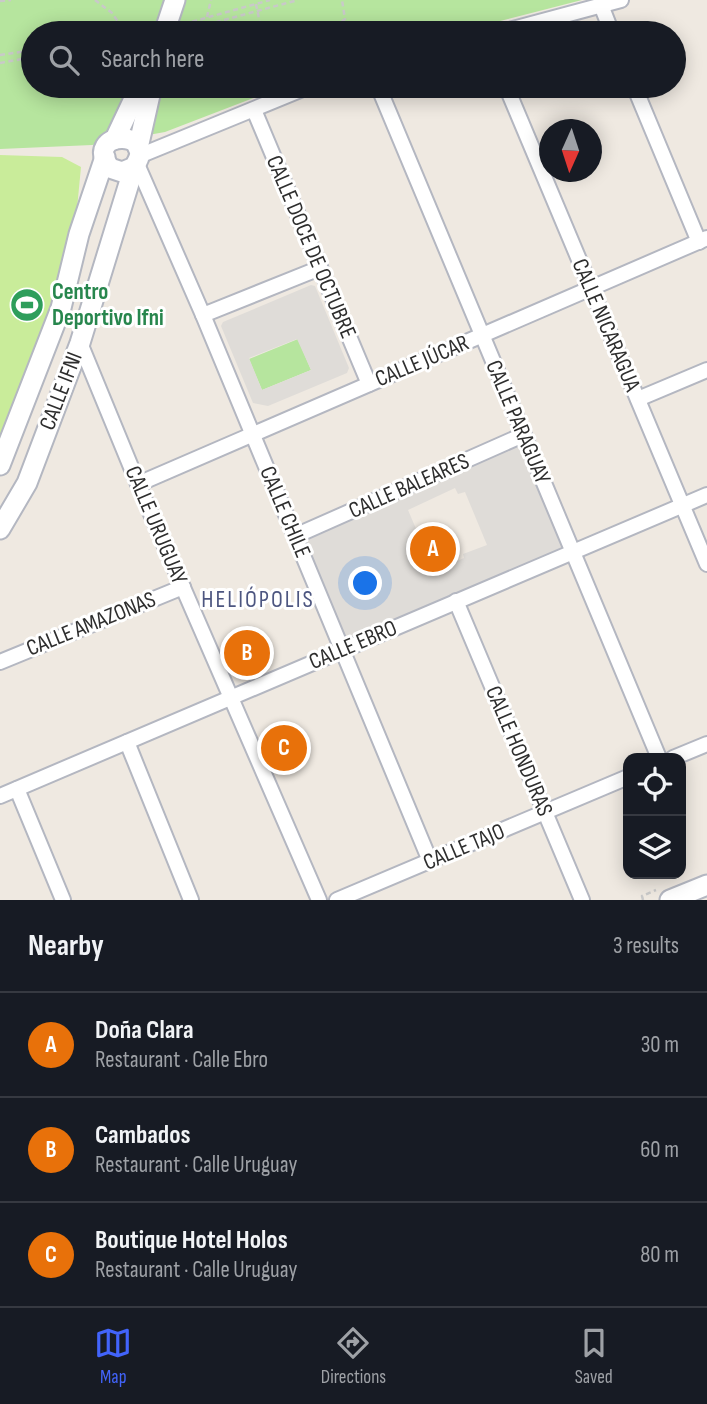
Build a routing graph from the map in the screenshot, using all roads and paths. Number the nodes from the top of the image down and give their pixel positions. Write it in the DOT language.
graph roads {
  1 [pos="11,0"];
  2 [pos="95,0"];
  3 [pos="175,0"];
  4 [pos="211,0"];
  5 [pos="270,0"];
  6 [pos="298,0"];
  7 [pos="342,0"];
  8 [pos="621,0"];
  9 [pos="0,1"];
  10 [pos="256,4"];
  11 [pos="601,5"];
  12 [pos="257,11"];
  13 [pos="207,17"];
  14 [pos="118,21"];
  15 [pos="169,21"];
  16 [pos="194,21"];
  17 [pos="212,21"];
  18 [pos="259,21"];
  19 [pos="343,21"];
  20 [pos="542,21"];
  21 [pos="607,21"];
  22 [pos="21,52"];
  23 [pos="0,55"];
  24 [pos="21,59"];
  25 [pos="0,63"];
  26 [pos="134,98"];
  27 [pos="150,98"];
  28 [pos="282,98"];
  29 [pos="383,98"];
  30 [pos="511,98"];
  31 [pos="639,98"];
  32 [pos="254,110"];
  33 [pos="115,139"];
  34 [pos="104,157"];
  35 [pos="137,159"];
  36 [pos="703,240"];
  37 [pos="320,268"];
  38 [pos="591,288"];
  39 [pos="203,314"];
  40 [pos="482,335"];
  41 [pos="80,342"];
  42 [pos="707,370"];
  43 [pos="369,384"];
  44 [pos="638,399"];
  45 [pos="253,434"];
  46 [pos="523,435"];
  47 [pos="0,465"];
  48 [pos="138,484"];
  49 [pos="707,495"];
  50 [pos="682,505"];
  51 [pos="0,529"];
  52 [pos="295,536"];
  53 [pos="573,552"];
  54 [pos="707,564"];
  55 [pos="183,587"];
  56 [pos="456,601"];
  57 [pos="343,650"];
  58 [pos="0,662"];
  59 [pos="231,697"];
  60 [pos="127,742"];
  61 [pos="707,744"];
  62 [pos="657,753"];
  63 [pos="685,753"];
  64 [pos="623,779"];
  65 [pos="17,789"];
  66 [pos="0,796"];
  67 [pos="545,812"];
  68 [pos="430,861"];
  69 [pos="707,884"];
  70 [pos="63,900"];
  71 [pos="191,900"];
  72 [pos="319,900"];
  73 [pos="337,900"];
  74 [pos="582,900"];
  75 [pos="670,900"];
  1 -- 9 [label="path"];
  2 -- 14 [label="path"];
  3 -- 15 [label="main road"];
  4 -- 13 [label="path"];
  5 -- 10 [label="path"];
  6 -- 12 [label="path"];
  7 -- 19 [label="path"];
  8 -- 11 [label="street"];
  10 -- 12 [label="path"];
  10 -- 13 [label="path"];
  11 -- 20 [label="street"];
  11 -- 21 [label="street"];
  12 -- 17 [label="path"];
  12 -- 18 [label="path"];
  13 -- 16 [label="path"];
  22 -- 23 [label="path"];
  24 -- 25 [label="path"];
  26 -- 33 [label="main road"];
  27 -- 35 [label="main road, CALLE IFNI"];
  28 -- 32 [label="street"];
  29 -- 40 [label="street, CALLE PARAGUAY"];
  30 -- 38 [label="street, CALLE NICARAGUA"];
  31 -- 36 [label="street"];
  32 -- 35 [label="street"];
  32 -- 37 [label="street, CALLE DOCE DE OCTUBRE"];
  33 -- 34 [label="main road"];
  33 -- 35 [label="main road"];
  34 -- 35 [label="main road"];
  34 -- 47 [label="main road, CALLE IFNI"];
  35 -- 39 [label="street, CALLE CHILE"];
  35 -- 41 [label="main road, CALLE IFNI"];
  36 -- 38 [label="street, CALLE JÚCAR"];
  37 -- 39 [label="street"];
  37 -- 43 [label="street, CALLE DOCE DE OCTUBRE"];
  38 -- 40 [label="street, CALLE JÚCAR"];
  38 -- 44 [label="street, CALLE NICARAGUA"];
  39 -- 45 [label="street, CALLE CHILE"];
  40 -- 43 [label="street, CALLE JÚCAR"];
  40 -- 46 [label="street, CALLE PARAGUAY"];
  41 -- 48 [label="street, CALLE URUGUAY"];
  41 -- 51 [label="main road, CALLE IFNI"];
  42 -- 44 [label="street"];
  43 -- 45 [label="street, CALLE JÚCAR"];
  44 -- 50 [label="street, CALLE NICARAGUA"];
  45 -- 48 [label="street, CALLE JÚCAR"];
  45 -- 52 [label="street, CALLE CHILE"];
  46 -- 52 [label="street, CALLE BALEARES"];
  46 -- 53 [label="street, CALLE PARAGUAY"];
  48 -- 55 [label="street, CALLE URUGUAY"];
  49 -- 50 [label="street, CALLE EBRO"];
  50 -- 53 [label="street, CALLE EBRO"];
  50 -- 54 [label="street, CALLE NICARAGUA"];
  52 -- 57 [label="street, CALLE CHILE"];
  53 -- 56 [label="street, CALLE EBRO"];
  53 -- 62 [label="street, CALLE PARAGUAY"];
  55 -- 58 [label="street, CALLE AMAZONAS"];
  55 -- 59 [label="street, CALLE URUGUAY"];
  56 -- 57 [label="street, CALLE EBRO"];
  56 -- 67 [label="street, CALLE HONDURAS"];
  57 -- 59 [label="street, CALLE EBRO"];
  57 -- 68 [label="street, CALLE CHILE"];
  59 -- 60 [label="street, CALLE EBRO"];
  59 -- 72 [label="street, CALLE URUGUAY"];
  60 -- 65 [label="street, CALLE EBRO"];
  60 -- 71 [label="street"];
  61 -- 63 [label="street"];
  64 -- 67 [label="street, CALLE TAJO"];
  65 -- 66 [label="street, CALLE EBRO"];
  65 -- 70 [label="street"];
  67 -- 68 [label="street, CALLE TAJO"];
  67 -- 74 [label="street, CALLE HONDURAS"];
  68 -- 73 [label="street, CALLE TAJO"];
  69 -- 75 [label="main road"];
}
